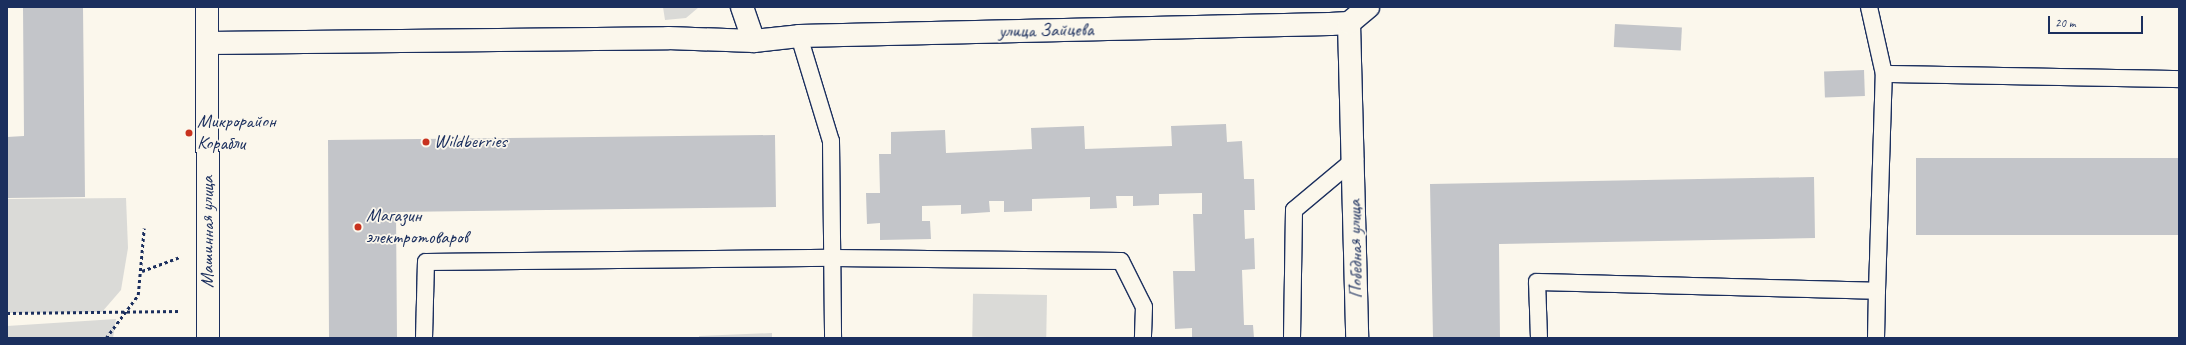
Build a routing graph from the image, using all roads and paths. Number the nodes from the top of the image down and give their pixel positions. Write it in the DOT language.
graph roads {
  1 [pos="207,7"];
  2 [pos="742,7"];
  3 [pos="1368,7"];
  4 [pos="1869,7"];
  5 [pos="1349,23"];
  6 [pos="799,36"];
  7 [pos="754,41"];
  8 [pos="208,43"];
  9 [pos="1884,74"];
  10 [pos="2179,79"];
  11 [pos="1355,159"];
  12 [pos="144,228"];
  13 [pos="208,241"];
  14 [pos="834,258"];
  15 [pos="142,272"];
  16 [pos="1877,291"];
  17 [pos="208,310"];
  18 [pos="125,311"];
  19 [pos="7,313"];
  20 [pos="106,338"];
  21 [pos="208,338"];
  22 [pos="424,338"];
  23 [pos="834,338"];
  24 [pos="1143,338"];
  25 [pos="1292,338"];
  26 [pos="1357,338"];
  27 [pos="1539,338"];
  28 [pos="1876,338"];
  1 -- 8 [label="street, Машинная улица"];
  2 -- 7 [label="street"];
  3 -- 5 [label="street"];
  4 -- 9 [label="lane"];
  5 -- 6 [label="street, улица Зайцева"];
  5 -- 11 [label="street, Победная улица"];
  6 -- 7 [label="street, улица Зайцева"];
  6 -- 14 [label="lane"];
  7 -- 8 [label="street, улица Зайцева"];
  8 -- 13 [label="street, Машинная улица"];
  9 -- 10 [label="lane"];
  9 -- 16 [label="lane"];
  11 -- 25 [label="lane"];
  11 -- 26 [label="street, Победная улица"];
  12 -- 15 [label="path"];
  13 -- 15 [label="path"];
  13 -- 17 [label="street, Машинная улица"];
  14 -- 22 [label="lane"];
  14 -- 23 [label="lane"];
  14 -- 24 [label="lane"];
  15 -- 18 [label="path"];
  16 -- 27 [label="lane"];
  16 -- 28 [label="lane"];
  17 -- 18 [label="path"];
  17 -- 21 [label="street, Машинная улица"];
  18 -- 19 [label="path"];
  18 -- 20 [label="path"];
}
